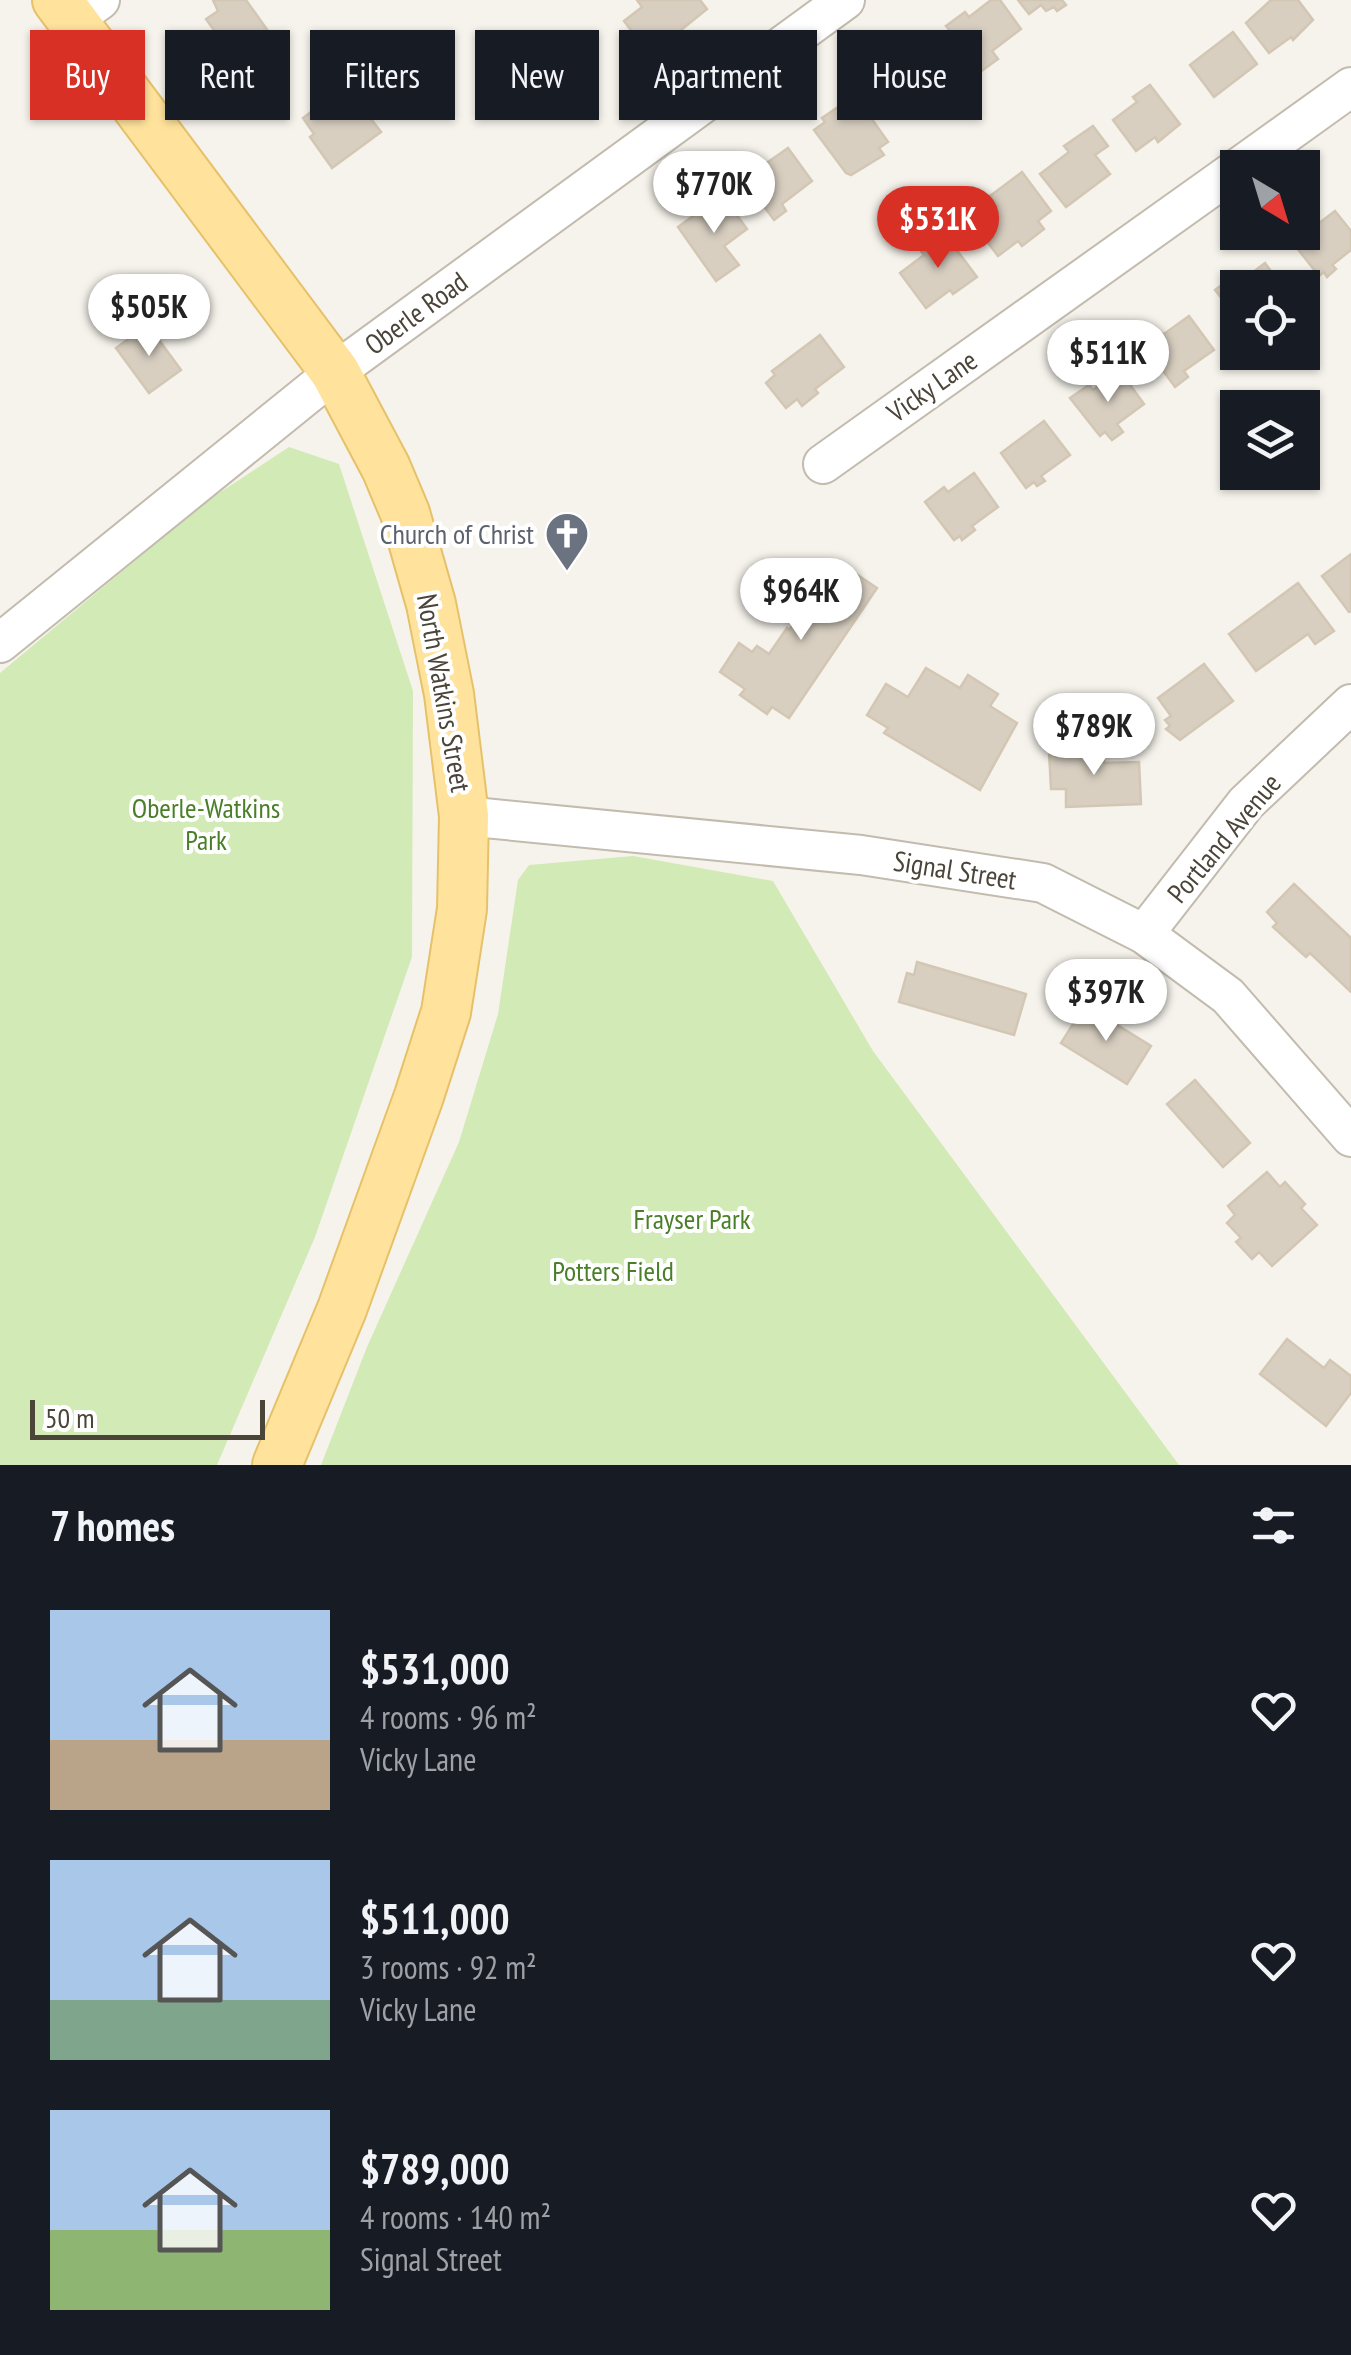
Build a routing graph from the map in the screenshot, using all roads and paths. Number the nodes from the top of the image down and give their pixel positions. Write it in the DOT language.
graph roads {
  1 [pos="845,0"];
  2 [pos="76,7"];
  3 [pos="1351,87"];
  4 [pos="1263,150"];
  5 [pos="1220,181"];
  6 [pos="336,372"];
  7 [pos="823,464"];
  8 [pos="0,643"];
  9 [pos="1351,704"];
  10 [pos="464,816"];
  11 [pos="1144,934"];
  12 [pos="1351,1137"];
  13 [pos="277,1465"];
  1 -- 6 [label="street, Oberle Road"];
  2 -- 6 [label="main road, North Watkins Street"];
  3 -- 4 [label="street, Vicky Lane"];
  5 -- 7 [label="street, Vicky Lane"];
  6 -- 8 [label="street, Oberle Road"];
  6 -- 10 [label="main road, North Watkins Street"];
  9 -- 11 [label="street, Portland Avenue"];
  10 -- 11 [label="street, Signal Street"];
  10 -- 13 [label="main road, North Watkins Street"];
  11 -- 12 [label="street, Signal Street"];
}
